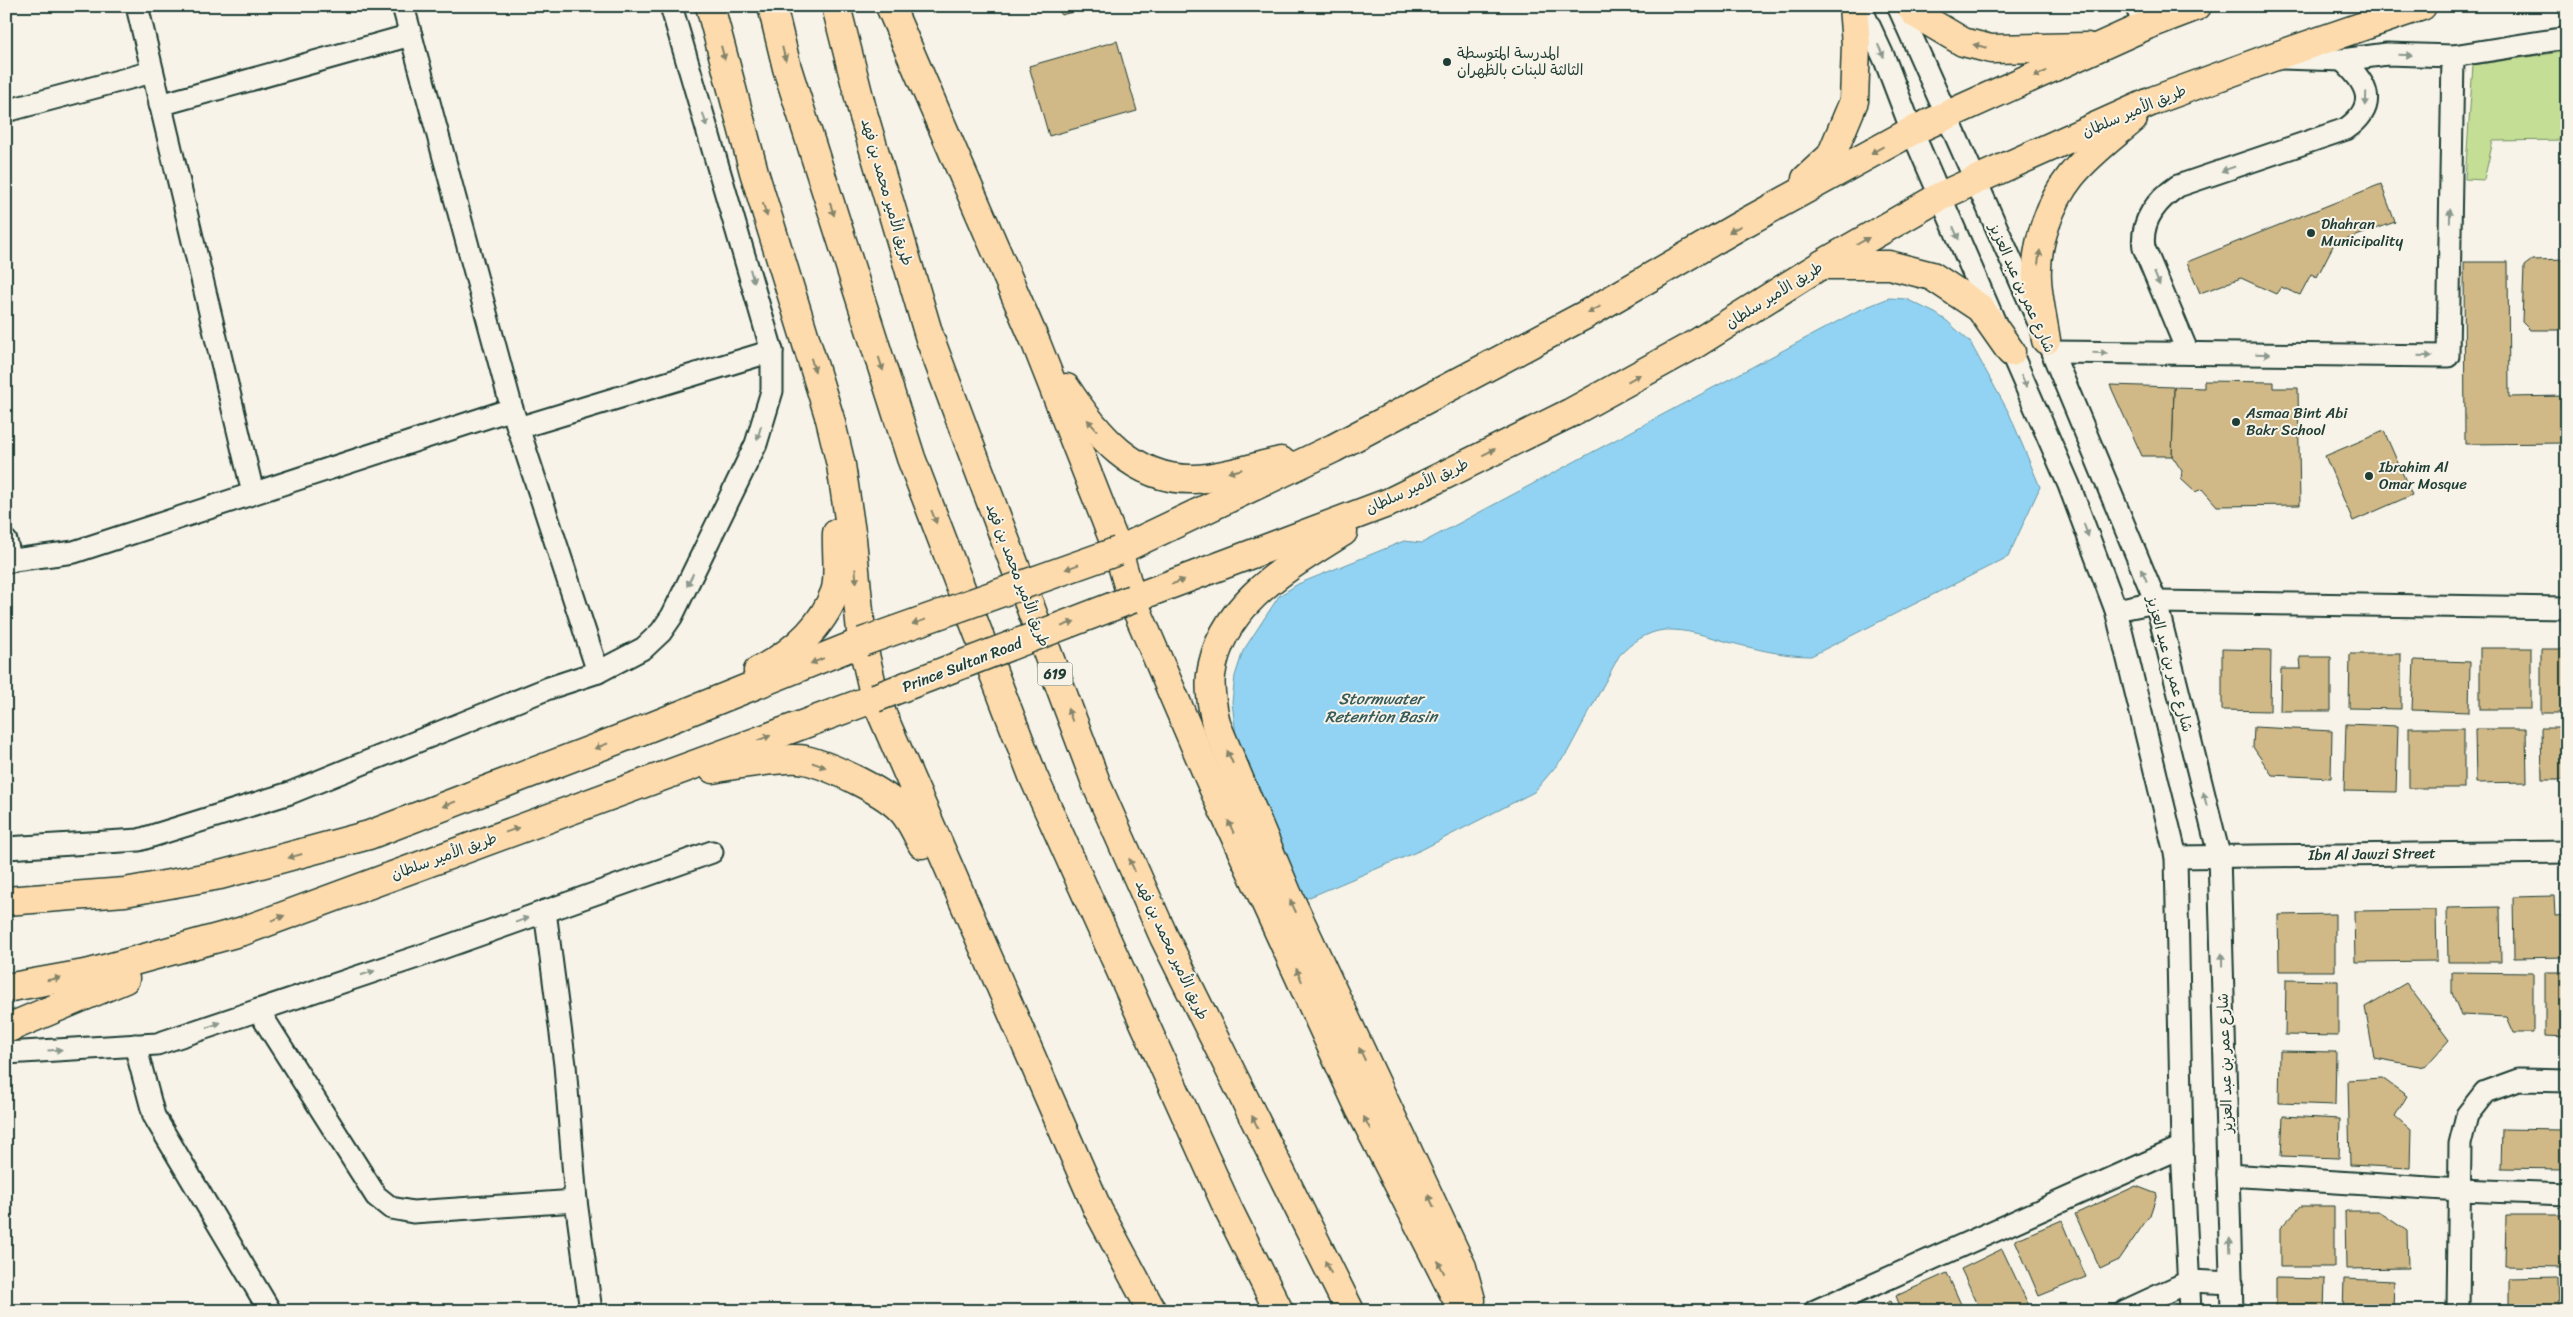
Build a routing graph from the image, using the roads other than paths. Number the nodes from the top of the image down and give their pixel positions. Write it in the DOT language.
graph roads {
  1 [pos="136,6"];
  2 [pos="403,6"];
  3 [pos="671,6"];
  4 [pos="710,6"];
  5 [pos="772,6"];
  6 [pos="836,6"];
  7 [pos="890,6"];
  8 [pos="1853,6"];
  9 [pos="1860,6"];
  10 [pos="1898,6"];
  11 [pos="1910,6"];
  12 [pos="2197,6"];
  13 [pos="2422,6"];
  14 [pos="2140,16"];
  15 [pos="411,35"];
  16 [pos="2567,38"];
  17 [pos="2099,47"];
  18 [pos="2453,56"];
  19 [pos="2270,58"];
  20 [pos="2342,60"];
  21 [pos="152,72"];
  22 [pos="2155,100"];
  23 [pos="160,105"];
  24 [pos="6,111"];
  25 [pos="1946,117"];
  26 [pos="1912,131"];
  27 [pos="1974,181"];
  28 [pos="1940,196"];
  29 [pos="1779,206"];
  30 [pos="1821,265"];
  31 [pos="1036,343"];
  32 [pos="2049,346"];
  33 [pos="772,351"];
  34 [pos="2011,352"];
  35 [pos="2188,353"];
  36 [pos="515,418"];
  37 [pos="1334,448"];
  38 [pos="841,464"];
  39 [pos="253,493"];
  40 [pos="1390,502"];
  41 [pos="1118,550"];
  42 [pos="8,554"];
  43 [pos="1132,599"];
  44 [pos="2156,602"];
  45 [pos="2567,608"];
  46 [pos="2116,610"];
  47 [pos="862,642"];
  48 [pos="598,672"];
  49 [pos="875,698"];
  50 [pos="638,732"];
  51 [pos="617,792"];
  52 [pos="6,848"];
  53 [pos="712,852"];
  54 [pos="2567,852"];
  55 [pos="2219,855"];
  56 [pos="2176,857"];
  57 [pos="6,890"];
  58 [pos="125,892"];
  59 [pos="6,901"];
  60 [pos="545,911"];
  61 [pos="242,931"];
  62 [pos="991,962"];
  63 [pos="6,988"];
  64 [pos="258,1010"];
  65 [pos="6,1029"];
  66 [pos="135,1045"];
  67 [pos="6,1053"];
  68 [pos="2567,1080"];
  69 [pos="2182,1147"];
  70 [pos="2228,1175"];
  71 [pos="2460,1190"];
  72 [pos="2567,1194"];
  73 [pos="576,1202"];
  74 [pos="1098,1210"];
  75 [pos="2190,1281"];
  76 [pos="2232,1283"];
  77 [pos="270,1311"];
  78 [pos="591,1311"];
  79 [pos="1141,1311"];
  80 [pos="1152,1311"];
  81 [pos="1278,1311"];
  82 [pos="1350,1311"];
  83 [pos="1463,1311"];
  84 [pos="1474,1311"];
  85 [pos="1815,1311"];
  86 [pos="2125,1311"];
  87 [pos="2190,1311"];
  88 [pos="2232,1311"];
  89 [pos="2458,1311"];
  1 -- 21 [label="street"];
  2 -- 15 [label="street"];
  3 -- 33 [label="street, one-way"];
  4 -- 38 [label="main road, one-way"];
  5 -- 81 [label="main road, one-way"];
  82 -- 6 [label="main road, طريق الأمير محمد بن فهد / 619, one-way"];
  7 -- 31 [label="main road"];
  8 -- 29 [label="main road"];
  9 -- 26 [label="street, one-way"];
  10 -- 25 [label="street, شارع عمر بن عبد العزيز"];
  17 -- 11 [label="main road, one-way"];
  12 -- 14 [label="main road"];
  13 -- 19 [label="main road, طريق الأمير سلطان"];
  14 -- 17 [label="main road"];
  15 -- 23 [label="street"];
  15 -- 36 [label="street"];
  16 -- 18 [label="street"];
  17 -- 25 [label="main road, one-way"];
  20 -- 18 [label="street, one-way"];
  35 -- 18 [label="street, one-way"];
  19 -- 20 [label="street"];
  19 -- 22 [label="main road, طريق الأمير سلطان"];
  20 -- 35 [label="street, one-way"];
  21 -- 23 [label="street"];
  21 -- 24 [label="street"];
  22 -- 27 [label="main road, طريق الأمير سلطان"];
  32 -- 22 [label="main road, one-way"];
  23 -- 39 [label="street"];
  25 -- 26 [label="main road"];
  25 -- 27 [label="street, شارع عمر بن عبد العزيز"];
  26 -- 28 [label="street"];
  26 -- 29 [label="main road, one-way"];
  27 -- 28 [label="main road, طريق الأمير سلطان"];
  27 -- 32 [label="street, شارع عمر بن عبد العزيز"];
  30 -- 28 [label="main road, طريق الأمير سلطان, one-way"];
  28 -- 34 [label="street, one-way"];
  29 -- 37 [label="main road, one-way"];
  30 -- 34 [label="main road"];
  40 -- 30 [label="main road, طريق الأمير سلطان, one-way"];
  37 -- 31 [label="main road, one-way"];
  31 -- 41 [label="main road"];
  32 -- 35 [label="street, one-way"];
  44 -- 32 [label="street, شارع عمر بن عبد العزيز, one-way"];
  33 -- 36 [label="street"];
  33 -- 48 [label="street, one-way"];
  34 -- 46 [label="street, one-way"];
  36 -- 39 [label="street"];
  36 -- 48 [label="street"];
  37 -- 41 [label="main road"];
  38 -- 47 [label="main road, one-way"];
  38 -- 50 [label="main road"];
  39 -- 42 [label="street"];
  43 -- 40 [label="main road, طريق الأمير سلطان, one-way"];
  84 -- 40 [label="main road, one-way"];
  41 -- 43 [label="main road"];
  41 -- 47 [label="main road, one-way, bridge"];
  49 -- 43 [label="main road, Prince Sultan Road, one-way, bridge"];
  83 -- 43 [label="main road, one-way"];
  44 -- 45 [label="street"];
  44 -- 46 [label="street"];
  55 -- 44 [label="street, شارع عمر بن عبد العزيز, one-way"];
  46 -- 56 [label="street"];
  47 -- 49 [label="main road"];
  47 -- 50 [label="main road, one-way"];
  48 -- 52 [label="street"];
  51 -- 49 [label="main road, طريق الأمير سلطان, one-way"];
  49 -- 62 [label="main road"];
  50 -- 58 [label="main road, one-way"];
  61 -- 51 [label="main road, طريق الأمير سلطان, one-way"];
  51 -- 62 [label="main road, one-way"];
  53 -- 60 [label="street"];
  54 -- 55 [label="street, Ibn Al Jawzi Street"];
  55 -- 56 [label="street, Ibn Al Jawzi Street"];
  70 -- 55 [label="street, شارع عمر بن عبد العزيز, one-way"];
  56 -- 69 [label="street"];
  57 -- 58 [label="main road"];
  58 -- 59 [label="main road"];
  64 -- 60 [label="street, one-way"];
  60 -- 73 [label="street"];
  63 -- 61 [label="main road, طريق الأمير سلطان, one-way"];
  61 -- 65 [label="main road"];
  62 -- 74 [label="main road"];
  66 -- 64 [label="street, one-way"];
  64 -- 73 [label="street"];
  67 -- 66 [label="street, one-way"];
  66 -- 77 [label="street"];
  68 -- 71 [label="street"];
  69 -- 75 [label="street"];
  69 -- 85 [label="street"];
  70 -- 71 [label="street"];
  76 -- 70 [label="street, شارع عمر بن عبد العزيز, one-way"];
  71 -- 72 [label="street"];
  71 -- 89 [label="street"];
  73 -- 78 [label="street"];
  74 -- 79 [label="street"];
  74 -- 80 [label="main road"];
  75 -- 76 [label="street"];
  75 -- 86 [label="street"];
  75 -- 87 [label="street"];
  76 -- 88 [label="street, شارع عمر بن عبد العزيز"];
}
